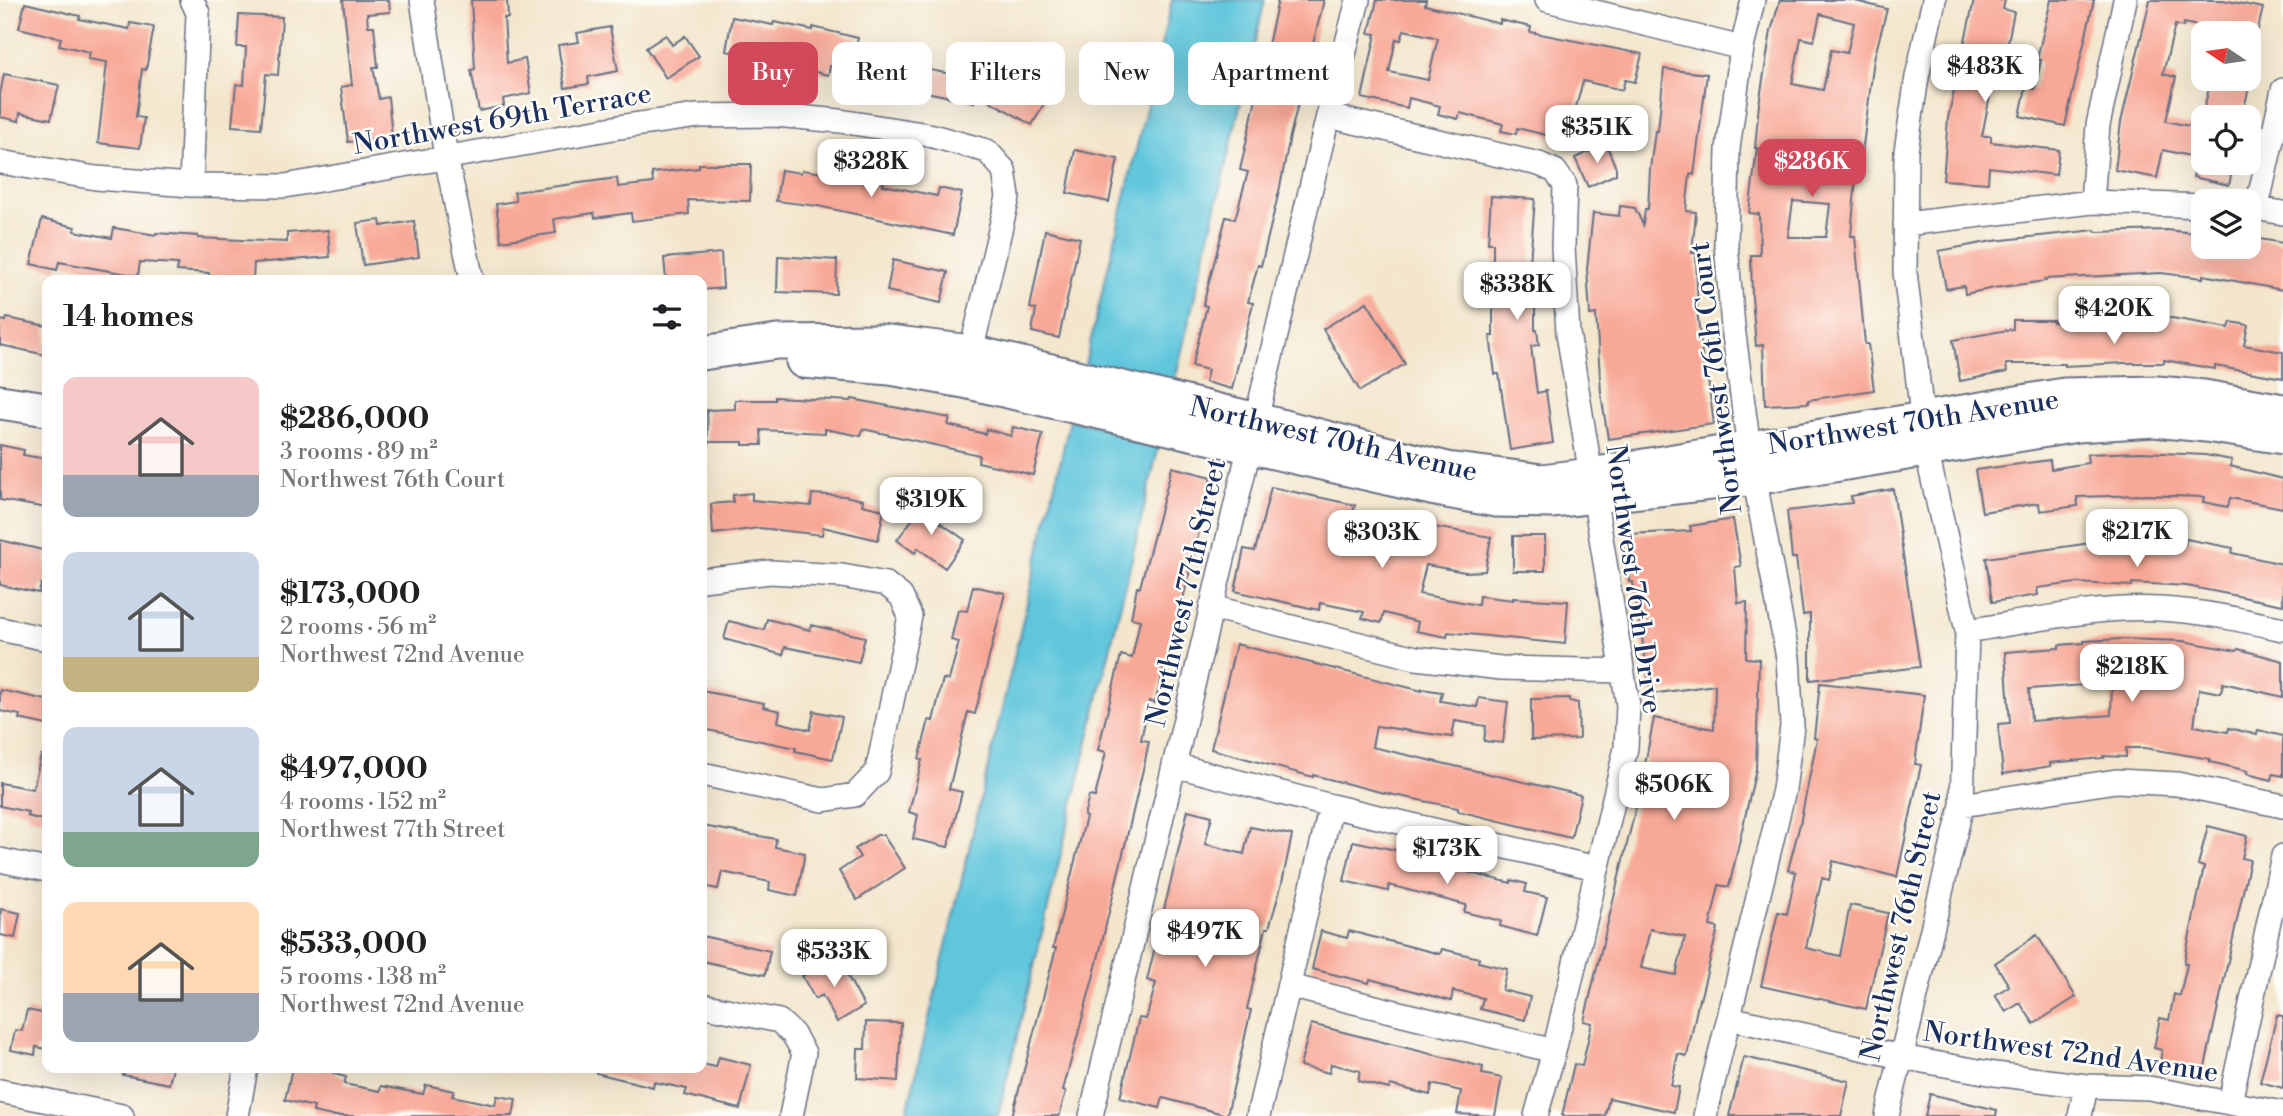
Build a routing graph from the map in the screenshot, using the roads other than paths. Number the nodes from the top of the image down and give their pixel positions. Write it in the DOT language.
graph roads {
  1 [pos="192,0"];
  2 [pos="422,0"];
  3 [pos="1358,0"];
  4 [pos="1547,0"];
  5 [pos="1753,0"];
  6 [pos="1934,0"];
  7 [pos="2125,0"];
  8 [pos="1742,48"];
  9 [pos="2283,90"];
  10 [pos="1328,116"];
  11 [pos="446,157"];
  12 [pos="0,162"];
  13 [pos="191,185"];
  14 [pos="2258,189"];
  15 [pos="2092,202"];
  16 [pos="2191,206"];
  17 [pos="2261,209"];
  18 [pos="2283,213"];
  19 [pos="1905,224"];
  20 [pos="471,275"];
  21 [pos="711,352"];
  22 [pos="967,366"];
  23 [pos="0,402"];
  24 [pos="42,407"];
  25 [pos="2283,411"];
  26 [pos="1254,432"];
  27 [pos="1923,435"];
  28 [pos="2283,438"];
  29 [pos="1752,464"];
  30 [pos="1593,485"];
  31 [pos="707,579"];
  32 [pos="1211,607"];
  33 [pos="0,629"];
  34 [pos="2283,629"];
  35 [pos="1967,631"];
  36 [pos="42,638"];
  37 [pos="1622,671"];
  38 [pos="1174,765"];
  39 [pos="707,775"];
  40 [pos="1962,805"];
  41 [pos="1331,806"];
  42 [pos="2283,806"];
  43 [pos="2283,856"];
  44 [pos="0,860"];
  45 [pos="1596,868"];
  46 [pos="42,869"];
  47 [pos="1289,986"];
  48 [pos="707,1006"];
  49 [pos="1729,1018"];
  50 [pos="1554,1051"];
  51 [pos="1901,1057"];
  52 [pos="245,1073"];
  53 [pos="2086,1086"];
  54 [pos="0,1091"];
  55 [pos="2230,1102"];
  56 [pos="2283,1113"];
  57 [pos="122,1116"];
  58 [pos="237,1116"];
  59 [pos="791,1116"];
  60 [pos="1091,1116"];
  61 [pos="1258,1116"];
  62 [pos="1536,1116"];
  63 [pos="1705,1116"];
  64 [pos="1887,1116"];
  65 [pos="2080,1116"];
  1 -- 13 [label="street"];
  2 -- 11 [label="street"];
  3 -- 10 [label="street, Northwest 77th Street"];
  4 -- 8 [label="street"];
  5 -- 8 [label="street, Northwest 76th Court"];
  6 -- 19 [label="street, Northwest 76th Street"];
  7 -- 15 [label="street"];
  8 -- 29 [label="street, Northwest 76th Court"];
  9 -- 14 [label="street"];
  10 -- 26 [label="street, Northwest 77th Street"];
  10 -- 30 [label="street, Northwest 76th Drive"];
  11 -- 13 [label="street, Northwest 69th Terrace"];
  11 -- 20 [label="street"];
  11 -- 22 [label="street, Northwest 69th Terrace"];
  12 -- 13 [label="street, Northwest 69th Terrace"];
  15 -- 16 [label="street"];
  15 -- 19 [label="street"];
  17 -- 18 [label="street"];
  19 -- 27 [label="street, Northwest 76th Street"];
  21 -- 22 [label="street, Northwest 70th Avenue"];
  22 -- 26 [label="street, Northwest 70th Avenue"];
  23 -- 24 [label="street"];
  25 -- 27 [label="street, Northwest 70th Avenue"];
  26 -- 30 [label="street, Northwest 70th Avenue"];
  26 -- 32 [label="street, Northwest 77th Street"];
  27 -- 28 [label="street, Northwest 70th Avenue"];
  27 -- 29 [label="street, Northwest 70th Avenue"];
  27 -- 35 [label="street, Northwest 76th Street"];
  29 -- 30 [label="street, Northwest 70th Avenue"];
  29 -- 49 [label="street, Northwest 76th Court"];
  30 -- 37 [label="street, Northwest 76th Drive"];
  31 -- 39 [label="street"];
  32 -- 37 [label="street"];
  32 -- 38 [label="street, Northwest 77th Street"];
  33 -- 36 [label="street"];
  34 -- 35 [label="street"];
  35 -- 40 [label="street, Northwest 76th Street"];
  37 -- 45 [label="street, Northwest 76th Drive"];
  38 -- 41 [label="street"];
  38 -- 60 [label="street, Northwest 77th Street"];
  40 -- 42 [label="street"];
  40 -- 51 [label="street, Northwest 76th Street"];
  41 -- 45 [label="street"];
  41 -- 47 [label="street"];
  43 -- 55 [label="street"];
  44 -- 46 [label="street"];
  45 -- 50 [label="street, Northwest 76th Drive"];
  47 -- 50 [label="street"];
  47 -- 61 [label="street"];
  48 -- 59 [label="street"];
  49 -- 51 [label="street, Northwest 72nd Avenue"];
  49 -- 63 [label="street, Northwest 76th Court"];
  50 -- 62 [label="street, Northwest 76th Drive"];
  51 -- 53 [label="street, Northwest 72nd Avenue"];
  51 -- 64 [label="street, Northwest 76th Street"];
  52 -- 58 [label="street"];
  53 -- 55 [label="street, Northwest 72nd Avenue"];
  53 -- 65 [label="street"];
  54 -- 57 [label="street"];
  55 -- 56 [label="street, Northwest 72nd Avenue"];
}
